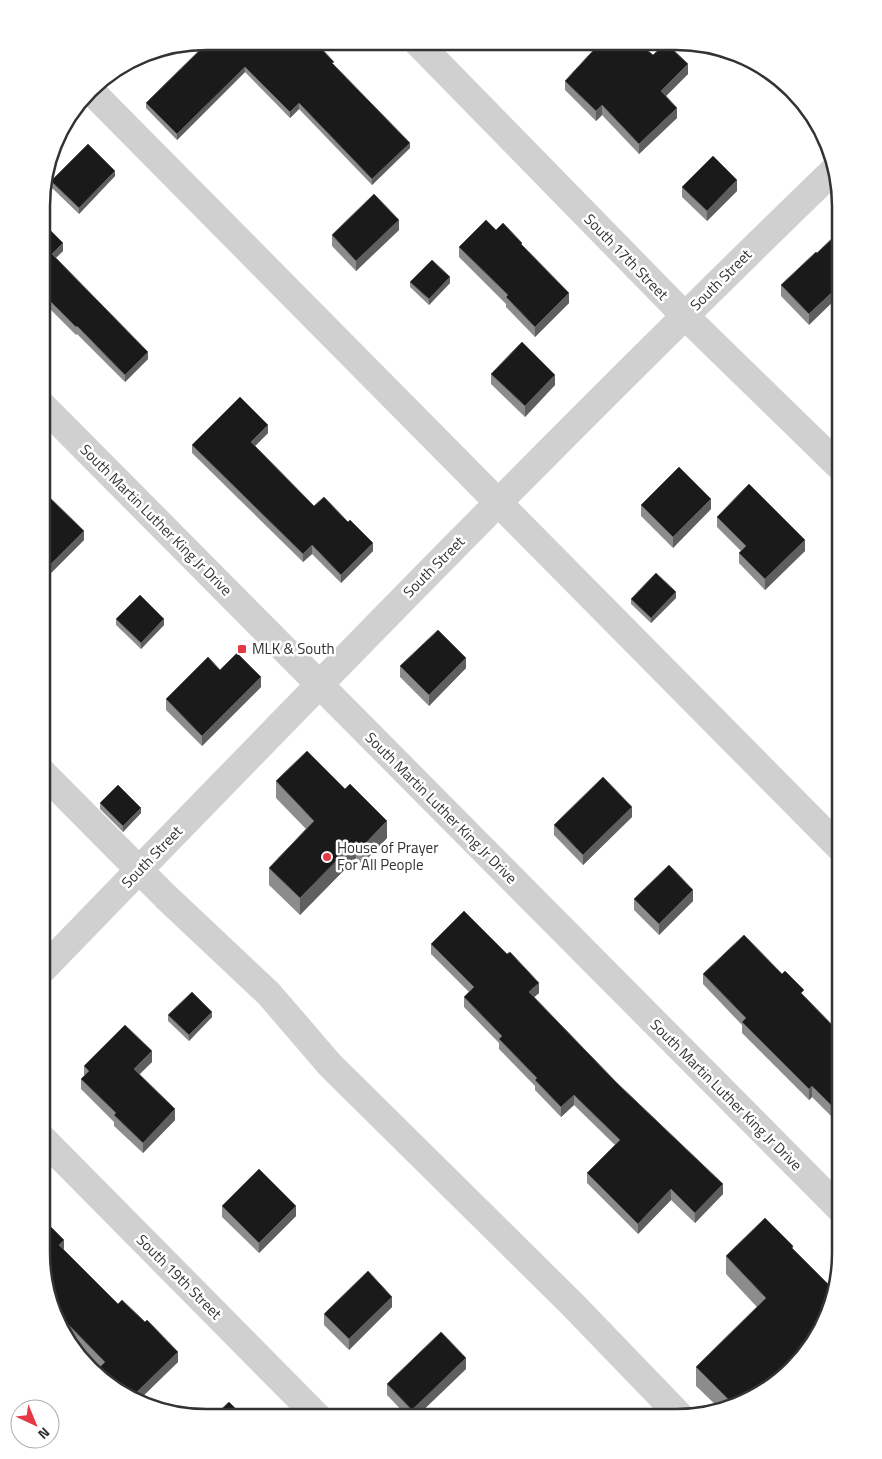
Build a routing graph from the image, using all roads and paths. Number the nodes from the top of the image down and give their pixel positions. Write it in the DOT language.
graph roads {
  1 [pos="425,50"];
  2 [pos="96,96"];
  3 [pos="829,175"];
  4 [pos="684,316"];
  5 [pos="50,413"];
  6 [pos="832,459"];
  7 [pos="498,503"];
  8 [pos="318,684"];
  9 [pos="50,780"];
  10 [pos="832,841"];
  11 [pos="139,870"];
  12 [pos="50,962"];
  13 [pos="50,1146"];
  14 [pos="832,1201"];
  15 [pos="310,1409"];
  16 [pos="673,1409"];
  1 -- 4 [label="street, South 17th Street"];
  2 -- 7 [label="street"];
  3 -- 4 [label="street, South Street"];
  4 -- 6 [label="street, South 17th Street"];
  4 -- 7 [label="street, South Street"];
  5 -- 8 [label="street, South Martin Luther King Jr Drive"];
  7 -- 8 [label="street, South Street"];
  7 -- 10 [label="street"];
  8 -- 11 [label="street, South Street"];
  8 -- 14 [label="street, South Martin Luther King Jr Drive"];
  9 -- 11 [label="street"];
  11 -- 12 [label="street, South Street"];
  11 -- 16 [label="street"];
  13 -- 15 [label="street, South 19th Street"];
}
